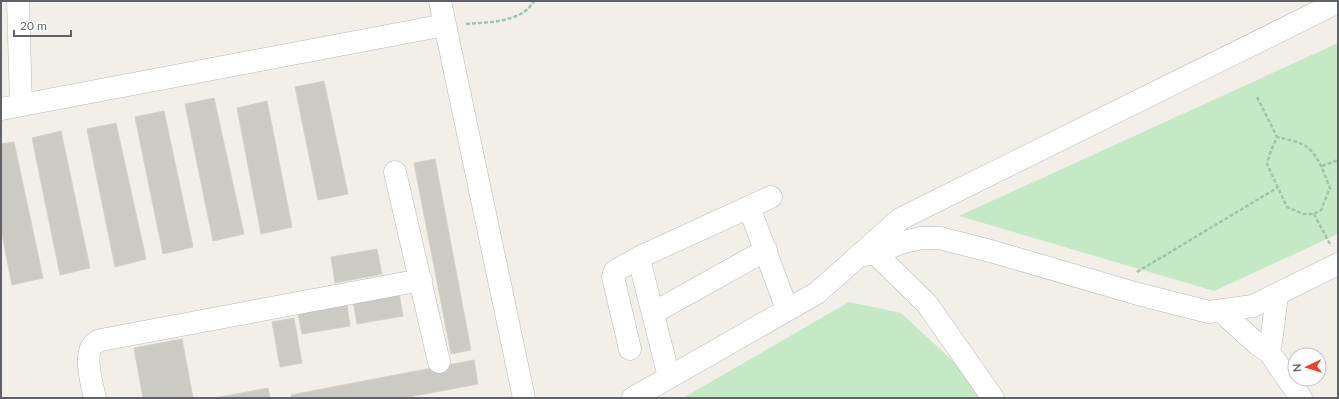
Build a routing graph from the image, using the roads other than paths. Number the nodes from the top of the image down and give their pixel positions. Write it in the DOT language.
graph roads {
  1 [pos="18,1"];
  2 [pos="440,1"];
  3 [pos="1338,2"];
  4 [pos="445,25"];
  5 [pos="11,107"];
  6 [pos="395,172"];
  7 [pos="771,197"];
  8 [pos="750,207"];
  9 [pos="766,250"];
  10 [pos="866,255"];
  11 [pos="1335,256"];
  12 [pos="640,257"];
  13 [pos="421,280"];
  14 [pos="1277,294"];
  15 [pos="787,309"];
  16 [pos="1221,311"];
  17 [pos="653,313"];
  18 [pos="630,349"];
  19 [pos="1269,352"];
  20 [pos="439,362"];
  21 [pos="669,377"];
  22 [pos="95,398"];
  23 [pos="524,398"];
  24 [pos="633,398"];
  25 [pos="993,398"];
  26 [pos="1301,398"];
  1 -- 5 [label="lane"];
  2 -- 4 [label="lane"];
  3 -- 10 [label="lane"];
  4 -- 5 [label="lane"];
  4 -- 23 [label="lane"];
  6 -- 13 [label="lane"];
  7 -- 8 [label="lane"];
  8 -- 9 [label="lane"];
  8 -- 12 [label="lane"];
  9 -- 15 [label="lane"];
  9 -- 17 [label="lane"];
  10 -- 15 [label="lane"];
  10 -- 16 [label="lane"];
  10 -- 25 [label="lane"];
  11 -- 14 [label="lane"];
  12 -- 17 [label="lane"];
  12 -- 18 [label="lane"];
  13 -- 20 [label="lane"];
  13 -- 22 [label="lane"];
  14 -- 16 [label="lane"];
  14 -- 19 [label="lane"];
  15 -- 21 [label="lane"];
  16 -- 19 [label="lane"];
  17 -- 21 [label="lane"];
  19 -- 26 [label="lane"];
  21 -- 24 [label="lane"];
}
